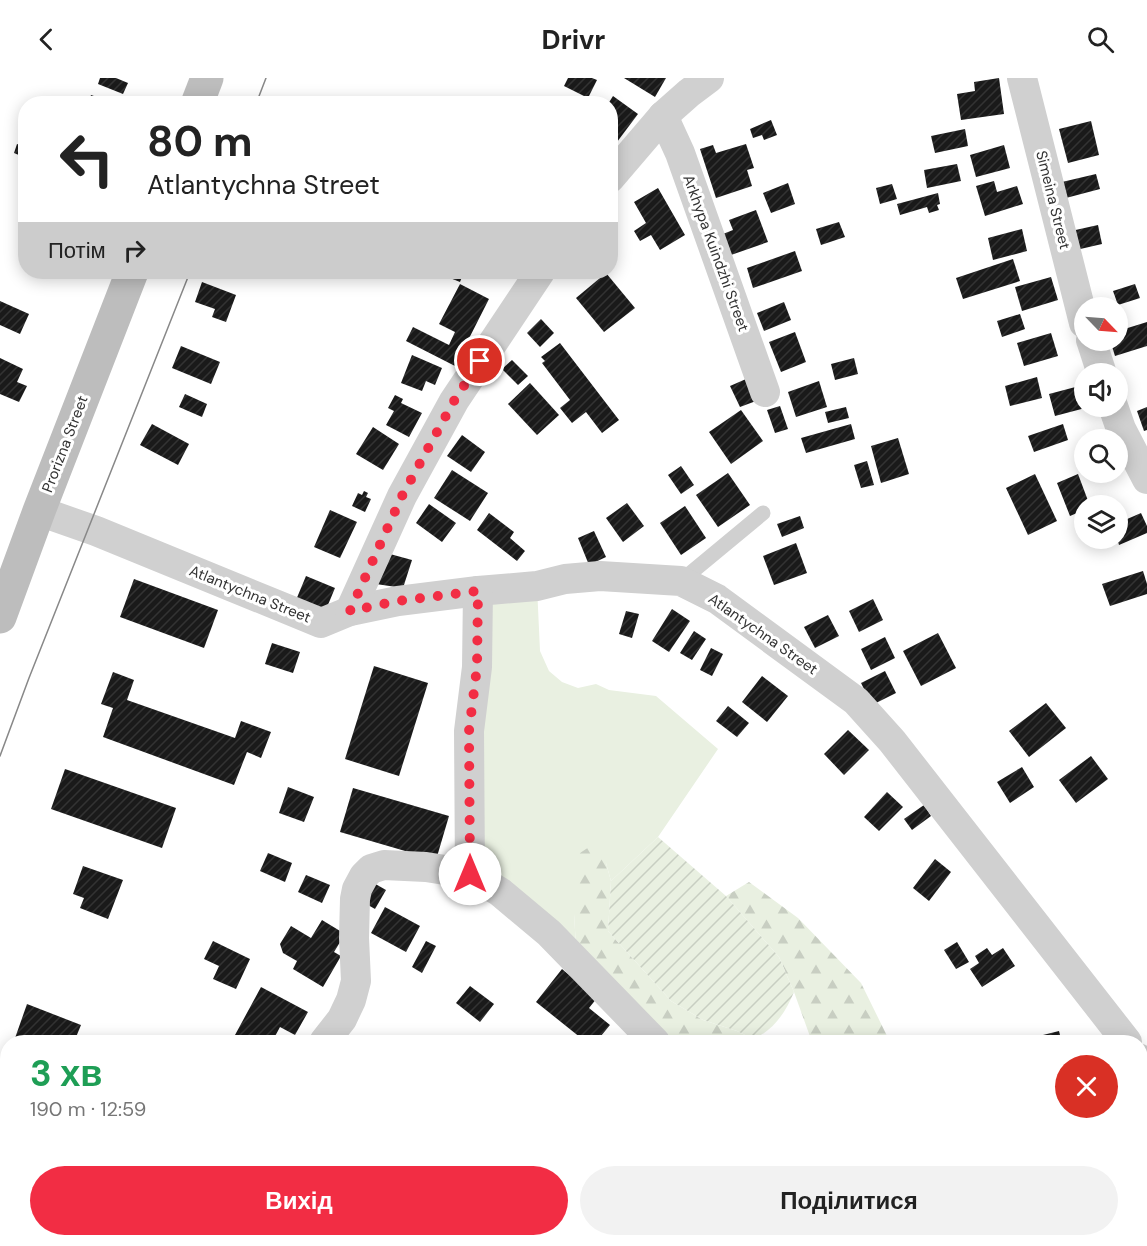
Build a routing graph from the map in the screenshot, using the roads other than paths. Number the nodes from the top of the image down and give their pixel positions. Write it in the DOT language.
graph roads {
  1 [pos="207,78"];
  2 [pos="709,78"];
  3 [pos="1022,78"];
  4 [pos="200,96"];
  5 [pos="663,117"];
  6 [pos="618,169"];
  7 [pos="129,279"];
  8 [pos="535,279"];
  9 [pos="1078,297"];
  10 [pos="765,392"];
  11 [pos="1117,417"];
  12 [pos="1147,479"];
  13 [pos="39,511"];
  14 [pos="763,513"];
  15 [pos="681,581"];
  16 [pos="478,591"];
  17 [pos="350,611"];
  18 [pos="0,617"];
  19 [pos="470,874"];
  20 [pos="329,1035"];
  21 [pos="648,1035"];
  22 [pos="1122,1035"];
  1 -- 4 [label="main road"];
  2 -- 5 [label="street"];
  3 -- 9 [label="street, Simeina Street"];
  5 -- 6 [label="street"];
  5 -- 10 [label="street, Arkhypa Kuindzhi Street"];
  7 -- 13 [label="main road, Prorizna Street"];
  8 -- 17 [label="street"];
  11 -- 12 [label="street"];
  13 -- 17 [label="street, Atlantychna Street"];
  13 -- 18 [label="main road, Prorizna Street"];
  14 -- 15 [label="lane"];
  15 -- 16 [label="street, Atlantychna Street"];
  15 -- 22 [label="street, Atlantychna Street"];
  16 -- 17 [label="street, Atlantychna Street"];
  16 -- 19 [label="street"];
  19 -- 20 [label="street"];
  19 -- 21 [label="street"];
}
